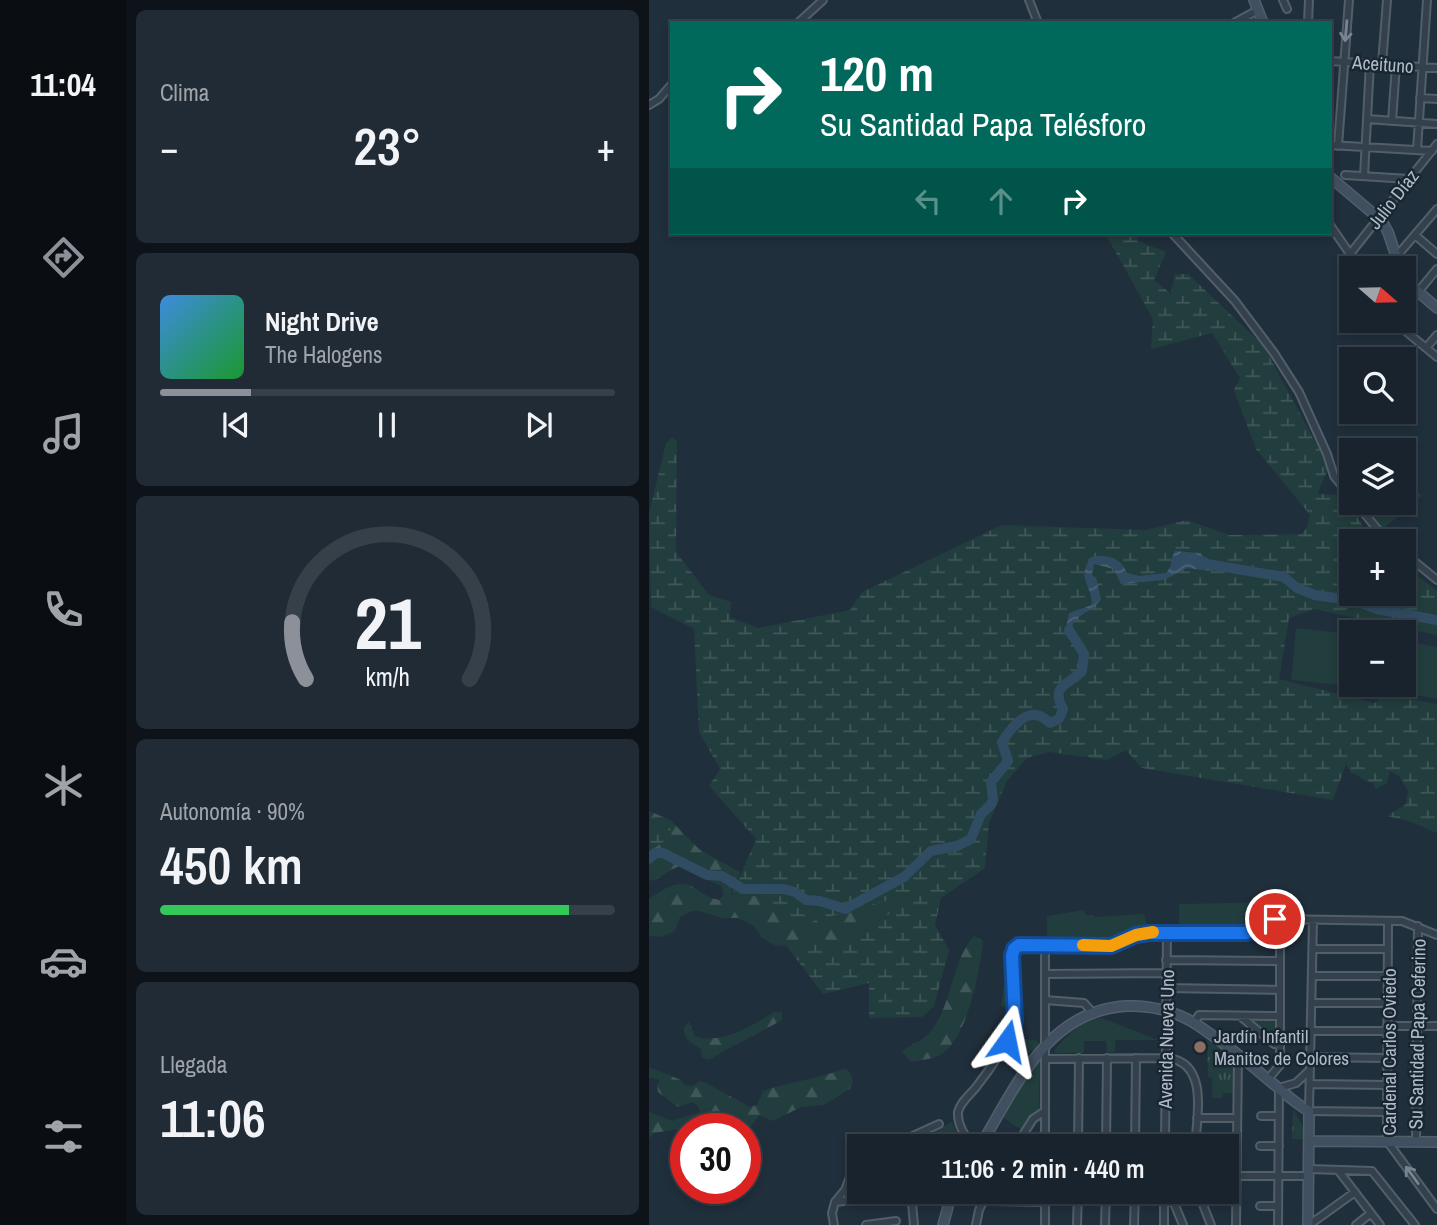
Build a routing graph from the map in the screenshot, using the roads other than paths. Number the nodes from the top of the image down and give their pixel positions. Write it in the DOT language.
graph roads {
  1 [pos="823,0"];
  2 [pos="1029,0"];
  3 [pos="1254,0"];
  4 [pos="1283,0"];
  5 [pos="1309,0"];
  6 [pos="1348,0"];
  7 [pos="1387,0"];
  8 [pos="1427,0"];
  9 [pos="1287,9"];
  10 [pos="1258,10"];
  11 [pos="800,21"];
  12 [pos="1037,21"];
  13 [pos="1238,21"];
  14 [pos="1262,21"];
  15 [pos="1308,21"];
  16 [pos="1332,61"];
  17 [pos="1343,62"];
  18 [pos="1369,63"];
  19 [pos="1382,64"];
  20 [pos="1396,65"];
  21 [pos="1422,67"];
  22 [pos="1437,68"];
  23 [pos="670,86"];
  24 [pos="1420,97"];
  25 [pos="1437,99"];
  26 [pos="649,105"];
  27 [pos="1367,120"];
  28 [pos="1392,121"];
  29 [pos="1419,123"];
  30 [pos="1437,124"];
  31 [pos="1332,145"];
  32 [pos="1338,146"];
  33 [pos="1365,147"];
  34 [pos="1435,148"];
  35 [pos="1417,150"];
  36 [pos="1345,174"];
  37 [pos="1364,176"];
  38 [pos="1332,179"];
  39 [pos="1409,179"];
  40 [pos="1437,209"];
  41 [pos="1379,218"];
  42 [pos="1332,228"];
  43 [pos="1174,235"];
  44 [pos="1415,235"];
  45 [pos="1350,254"];
  46 [pos="1437,254"];
  47 [pos="1396,256"];
  48 [pos="1397,256"];
  49 [pos="1437,269"];
  50 [pos="1418,292"];
  51 [pos="1437,308"];
  52 [pos="1408,333"];
  53 [pos="1437,335"];
  54 [pos="1426,348"];
  55 [pos="1437,357"];
  56 [pos="1339,482"];
  57 [pos="1366,515"];
  58 [pos="1377,529"];
  59 [pos="1416,563"];
  60 [pos="1437,580"];
  61 [pos="1280,919"];
  62 [pos="1313,920"];
  63 [pos="1388,920"];
  64 [pos="1418,926"];
  65 [pos="1167,932"];
  66 [pos="1437,934"];
  67 [pos="1045,944"];
  68 [pos="1313,949"];
  69 [pos="1388,949"];
  70 [pos="1166,960"];
  71 [pos="1280,961"];
  72 [pos="1166,973"];
  73 [pos="1045,974"];
  74 [pos="1312,976"];
  75 [pos="1388,976"];
  76 [pos="1166,989"];
  77 [pos="1280,990"];
  78 [pos="1045,1000"];
  79 [pos="1312,1003"];
  80 [pos="1388,1003"];
  81 [pos="1166,1010"];
  82 [pos="1093,1013"];
  83 [pos="1240,1016"];
  84 [pos="1280,1016"];
  85 [pos="1194,1023"];
  86 [pos="1417,1026"];
  87 [pos="1437,1026"];
  88 [pos="1387,1029"];
  89 [pos="1311,1031"];
  90 [pos="1045,1044"];
  91 [pos="1280,1045"];
  92 [pos="1238,1056"];
  93 [pos="1311,1057"];
  94 [pos="1079,1058"];
  95 [pos="1107,1058"];
  96 [pos="1136,1058"];
  97 [pos="1165,1058"];
  98 [pos="1387,1058"];
  99 [pos="1045,1059"];
  100 [pos="1310,1069"];
  101 [pos="1268,1079"];
  102 [pos="1310,1084"];
  103 [pos="1387,1085"];
  104 [pos="1279,1088"];
  105 [pos="1045,1111"];
  106 [pos="1309,1111"];
  107 [pos="1387,1112"];
  108 [pos="1261,1116"];
  109 [pos="1279,1116"];
  110 [pos="1197,1118"];
  111 [pos="1237,1118"];
  112 [pos="938,1124"];
  113 [pos="917,1134"];
  114 [pos="966,1134"];
  115 [pos="987,1134"];
  116 [pos="1024,1134"];
  117 [pos="1045,1134"];
  118 [pos="1078,1134"];
  119 [pos="1106,1134"];
  120 [pos="1135,1134"];
  121 [pos="1165,1134"];
  122 [pos="1196,1134"];
  123 [pos="1237,1134"];
  124 [pos="1309,1141"];
  125 [pos="1387,1141"];
  126 [pos="1416,1142"];
  127 [pos="1437,1142"];
  128 [pos="1260,1146"];
  129 [pos="1279,1146"];
  130 [pos="1338,1171"];
  131 [pos="1309,1173"];
  132 [pos="1239,1176"];
  133 [pos="1278,1176"];
  134 [pos="847,1183"];
  135 [pos="1355,1192"];
  136 [pos="847,1201"];
  137 [pos="835,1202"];
  138 [pos="912,1204"];
  139 [pos="949,1204"];
  140 [pos="982,1204"];
  141 [pos="1045,1204"];
  142 [pos="1078,1204"];
  143 [pos="1106,1204"];
  144 [pos="1135,1204"];
  145 [pos="1164,1204"];
  146 [pos="1173,1204"];
  147 [pos="1203,1204"];
  148 [pos="1236,1204"];
  149 [pos="1260,1206"];
  150 [pos="1278,1206"];
  151 [pos="1437,1209"];
  152 [pos="1371,1213"];
  153 [pos="896,1221"];
  154 [pos="834,1225"];
  155 [pos="866,1225"];
  156 [pos="914,1225"];
  157 [pos="943,1225"];
  158 [pos="976,1225"];
  159 [pos="1045,1225"];
  160 [pos="1077,1225"];
  161 [pos="1105,1225"];
  162 [pos="1134,1225"];
  163 [pos="1164,1225"];
  164 [pos="1183,1225"];
  165 [pos="1211,1225"];
  166 [pos="1236,1225"];
  167 [pos="1278,1225"];
  168 [pos="1309,1225"];
  169 [pos="1356,1225"];
  170 [pos="1380,1225"];
  171 [pos="1415,1225"];
  1 -- 11 [label="street"];
  2 -- 12 [label="street"];
  3 -- 10 [label="street"];
  4 -- 9 [label="street"];
  5 -- 15 [label="street"];
  6 -- 17 [label="street, one-way"];
  7 -- 19 [label="street"];
  8 -- 21 [label="street"];
  10 -- 13 [label="street"];
  10 -- 14 [label="street"];
  16 -- 17 [label="street, Aceituno"];
  17 -- 18 [label="street, Aceituno"];
  17 -- 32 [label="street"];
  18 -- 19 [label="street, Aceituno"];
  18 -- 27 [label="street"];
  19 -- 20 [label="street, Aceituno"];
  20 -- 21 [label="street, Aceituno"];
  20 -- 28 [label="street"];
  21 -- 22 [label="street, Aceituno"];
  21 -- 24 [label="street"];
  23 -- 26 [label="street"];
  24 -- 25 [label="street"];
  24 -- 29 [label="street"];
  27 -- 28 [label="street"];
  27 -- 33 [label="street"];
  28 -- 29 [label="street"];
  29 -- 30 [label="street"];
  29 -- 35 [label="street"];
  31 -- 32 [label="street"];
  32 -- 33 [label="street"];
  33 -- 35 [label="street"];
  33 -- 37 [label="street"];
  34 -- 35 [label="street"];
  34 -- 39 [label="street, Julio Díaz"];
  36 -- 37 [label="street"];
  37 -- 39 [label="street"];
  38 -- 41 [label="street"];
  39 -- 41 [label="street, Julio Díaz"];
  40 -- 44 [label="street"];
  41 -- 45 [label="street, Julio Díaz"];
  41 -- 47 [label="street"];
  42 -- 45 [label="street"];
  43 -- 56 [label="street"];
  44 -- 46 [label="street"];
  44 -- 48 [label="street"];
  49 -- 50 [label="street"];
  50 -- 51 [label="street"];
  52 -- 54 [label="street"];
  53 -- 54 [label="street"];
  54 -- 55 [label="street"];
  57 -- 58 [label="street"];
  59 -- 60 [label="street"];
  61 -- 62 [label="street"];
  61 -- 65 [label="street"];
  61 -- 71 [label="street"];
  62 -- 63 [label="street"];
  62 -- 68 [label="street"];
  63 -- 64 [label="street"];
  63 -- 69 [label="street, Cardenal Carlos Oviedo"];
  64 -- 66 [label="street"];
  64 -- 86 [label="street, Su Santidad Papa Ceferino"];
  65 -- 67 [label="street"];
  65 -- 70 [label="street, Avenida Nueva Uno"];
  67 -- 73 [label="street"];
  67 -- 114 [label="street"];
  68 -- 69 [label="street"];
  68 -- 74 [label="street"];
  69 -- 75 [label="street, Cardenal Carlos Oviedo"];
  70 -- 71 [label="street"];
  70 -- 72 [label="street, Avenida Nueva Uno"];
  71 -- 77 [label="street"];
  72 -- 73 [label="street"];
  72 -- 76 [label="street, Avenida Nueva Uno"];
  73 -- 78 [label="street"];
  74 -- 75 [label="street"];
  74 -- 79 [label="street"];
  75 -- 80 [label="street, Cardenal Carlos Oviedo"];
  76 -- 77 [label="street"];
  76 -- 81 [label="street, Avenida Nueva Uno"];
  77 -- 84 [label="street"];
  78 -- 82 [label="street"];
  78 -- 90 [label="street"];
  79 -- 80 [label="street"];
  79 -- 89 [label="street"];
  80 -- 88 [label="street, Cardenal Carlos Oviedo"];
  81 -- 82 [label="street"];
  81 -- 85 [label="street"];
  81 -- 97 [label="street, Avenida Nueva Uno"];
  82 -- 90 [label="street"];
  83 -- 84 [label="street"];
  83 -- 85 [label="street"];
  83 -- 91 [label="street"];
  84 -- 91 [label="street"];
  85 -- 92 [label="street"];
  86 -- 87 [label="street"];
  86 -- 88 [label="street"];
  86 -- 126 [label="street, Su Santidad Papa Ceferino"];
  88 -- 89 [label="street"];
  88 -- 98 [label="street, Cardenal Carlos Oviedo"];
  89 -- 93 [label="street"];
  90 -- 99 [label="street"];
  90 -- 115 [label="street"];
  91 -- 101 [label="street"];
  92 -- 101 [label="street"];
  92 -- 111 [label="street"];
  93 -- 98 [label="street"];
  93 -- 100 [label="street"];
  94 -- 95 [label="street"];
  94 -- 99 [label="street"];
  94 -- 118 [label="street"];
  95 -- 96 [label="street"];
  95 -- 119 [label="street"];
  96 -- 97 [label="street"];
  96 -- 120 [label="street"];
  97 -- 110 [label="street"];
  97 -- 121 [label="street, Avenida Nueva Uno"];
  98 -- 103 [label="street, Cardenal Carlos Oviedo"];
  99 -- 105 [label="street"];
  100 -- 102 [label="street"];
  100 -- 104 [label="street"];
  101 -- 104 [label="street"];
  102 -- 103 [label="street"];
  102 -- 106 [label="street"];
  103 -- 107 [label="street, Cardenal Carlos Oviedo"];
  104 -- 106 [label="street"];
  104 -- 109 [label="street"];
  105 -- 116 [label="street"];
  105 -- 117 [label="street"];
  106 -- 107 [label="street"];
  106 -- 124 [label="street"];
  107 -- 125 [label="street, Cardenal Carlos Oviedo"];
  108 -- 109 [label="street"];
  109 -- 129 [label="street"];
  110 -- 111 [label="street"];
  110 -- 122 [label="street"];
  111 -- 123 [label="street"];
  112 -- 113 [label="street"];
  124 -- 125 [label="street"];
  124 -- 131 [label="street"];
  125 -- 126 [label="street"];
  151 -- 125 [label="street, Cardenal Carlos Oviedo, one-way"];
  126 -- 127 [label="street"];
  128 -- 129 [label="street"];
  129 -- 133 [label="street"];
  130 -- 131 [label="street"];
  130 -- 135 [label="street"];
  130 -- 171 [label="street"];
  131 -- 133 [label="street"];
  131 -- 168 [label="street"];
  132 -- 133 [label="street"];
  133 -- 150 [label="street"];
  134 -- 137 [label="street"];
  135 -- 152 [label="street"];
  135 -- 168 [label="street"];
  136 -- 137 [label="street"];
  137 -- 154 [label="street"];
  138 -- 156 [label="street"];
  139 -- 157 [label="street"];
  140 -- 158 [label="street"];
  141 -- 159 [label="street"];
  142 -- 160 [label="street"];
  143 -- 161 [label="street"];
  144 -- 162 [label="street"];
  145 -- 163 [label="street"];
  146 -- 164 [label="street"];
  147 -- 165 [label="street"];
  148 -- 166 [label="street"];
  149 -- 150 [label="street"];
  150 -- 167 [label="street"];
  152 -- 169 [label="street"];
  152 -- 170 [label="street"];
  153 -- 155 [label="street"];
}
